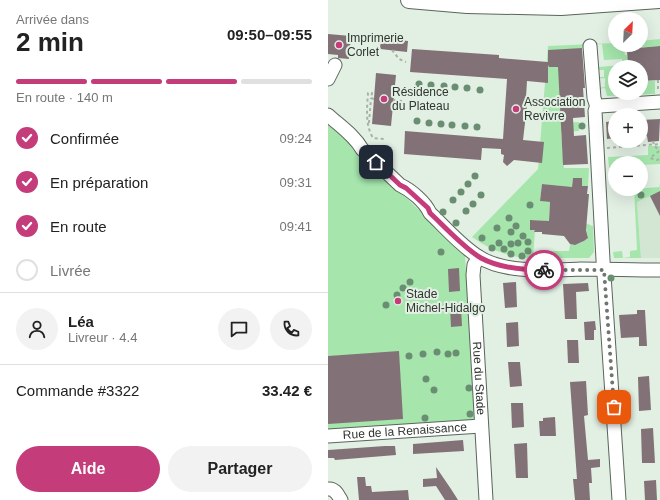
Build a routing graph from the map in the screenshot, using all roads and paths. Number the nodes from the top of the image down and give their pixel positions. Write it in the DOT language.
graph roads {
  1 [pos="409,0"];
  2 [pos="659,0"];
  3 [pos="590,46"];
  4 [pos="392,50"];
  5 [pos="406,62"];
  6 [pos="335,65"];
  7 [pos="328,79"];
  8 [pos="658,80"];
  9 [pos="659,98"];
  10 [pos="394,100"];
  11 [pos="402,101"];
  12 [pos="597,107"];
  13 [pos="328,115"];
  14 [pos="368,126"];
  15 [pos="384,138"];
  16 [pos="653,141"];
  17 [pos="660,144"];
  18 [pos="648,145"];
  19 [pos="654,145"];
  20 [pos="659,151"];
  21 [pos="660,159"];
  22 [pos="479,257"];
  23 [pos="604,265"];
  24 [pos="660,270"];
  25 [pos="481,426"];
  26 [pos="328,436"];
  27 [pos="328,489"];
  28 [pos="341,500"];
  29 [pos="486,500"];
  30 [pos="619,500"];
  1 -- 2 [label="main road"];
  3 -- 12 [label="street"];
  4 -- 5 [label="path"];
  6 -- 7 [label="street"];
  8 -- 9 [label="path"];
  9 -- 12 [label="street"];
  10 -- 11 [label="path"];
  12 -- 23 [label="street"];
  13 -- 22 [label="street"];
  14 -- 14 [label="path"];
  14 -- 15 [label="path"];
  16 -- 19 [label="path"];
  17 -- 19 [label="path"];
  18 -- 19 [label="path"];
  19 -- 20 [label="path"];
  20 -- 21 [label="path"];
  22 -- 23 [label="street"];
  22 -- 25 [label="street, Rue du Stade"];
  23 -- 24 [label="street"];
  23 -- 30 [label="street"];
  25 -- 26 [label="street, Rue de la Renaissance"];
  25 -- 29 [label="street, Rue du Stade"];
  27 -- 28 [label="street"];
}
